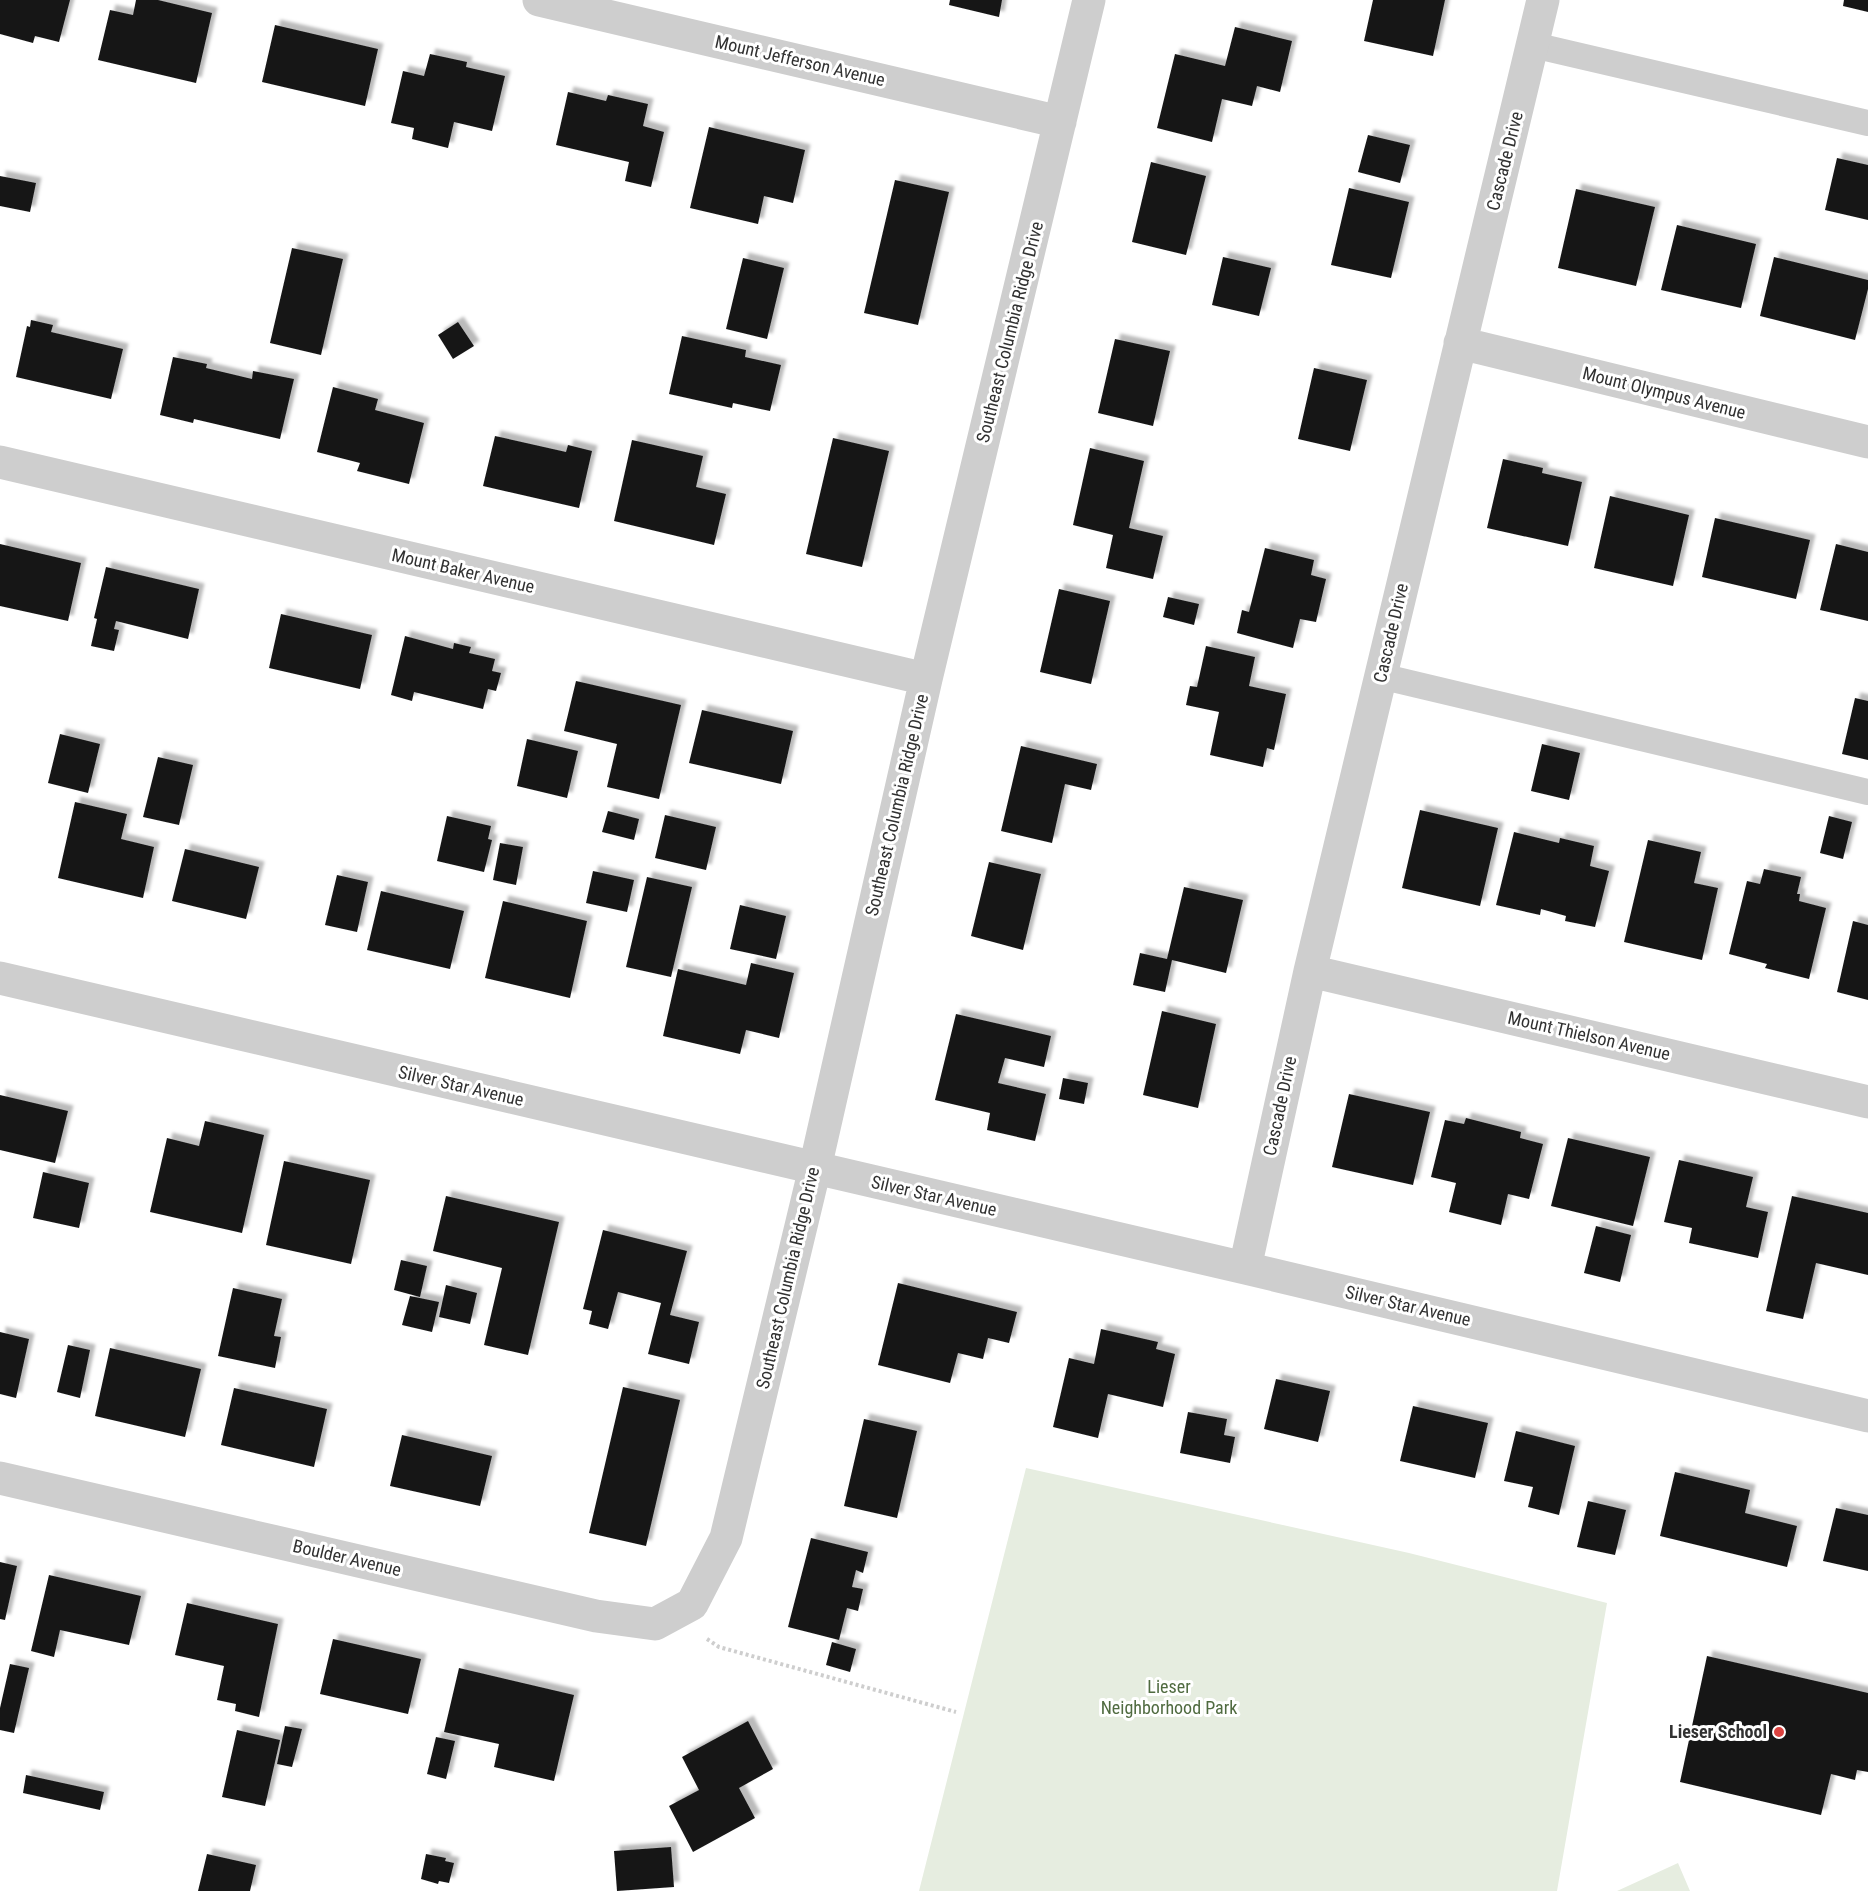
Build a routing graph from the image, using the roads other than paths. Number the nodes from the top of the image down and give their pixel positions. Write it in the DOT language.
graph roads {
  1 [pos="540,0"];
  2 [pos="1089,0"];
  3 [pos="1543,0"];
  4 [pos="1533,45"];
  5 [pos="1060,122"];
  6 [pos="1868,123"];
  7 [pos="1460,343"];
  8 [pos="1868,442"];
  9 [pos="0,462"];
  10 [pos="1380,676"];
  11 [pos="926,679"];
  12 [pos="1868,792"];
  13 [pos="1310,970"];
  14 [pos="0,978"];
  15 [pos="1868,1102"];
  16 [pos="815,1168"];
  17 [pos="1245,1268"];
  18 [pos="1868,1416"];
  19 [pos="0,1478"];
  20 [pos="682,1609"];
  1 -- 5 [label="street, Mount Jefferson Avenue"];
  2 -- 5 [label="street, Southeast Columbia Ridge Drive"];
  3 -- 4 [label="street, Cascade Drive"];
  4 -- 6 [label="lane"];
  4 -- 7 [label="street, Cascade Drive"];
  5 -- 11 [label="street, Southeast Columbia Ridge Drive"];
  7 -- 8 [label="street, Mount Olympus Avenue"];
  7 -- 10 [label="street, Cascade Drive"];
  9 -- 11 [label="street, Mount Baker Avenue"];
  10 -- 12 [label="lane"];
  10 -- 13 [label="street, Cascade Drive"];
  11 -- 16 [label="street, Southeast Columbia Ridge Drive"];
  13 -- 15 [label="street, Mount Thielson Avenue"];
  13 -- 17 [label="street, Cascade Drive"];
  14 -- 16 [label="street, Silver Star Avenue"];
  16 -- 17 [label="street, Silver Star Avenue"];
  16 -- 20 [label="street, Southeast Columbia Ridge Drive"];
  17 -- 18 [label="street, Silver Star Avenue"];
  19 -- 20 [label="street, Boulder Avenue"];
}
